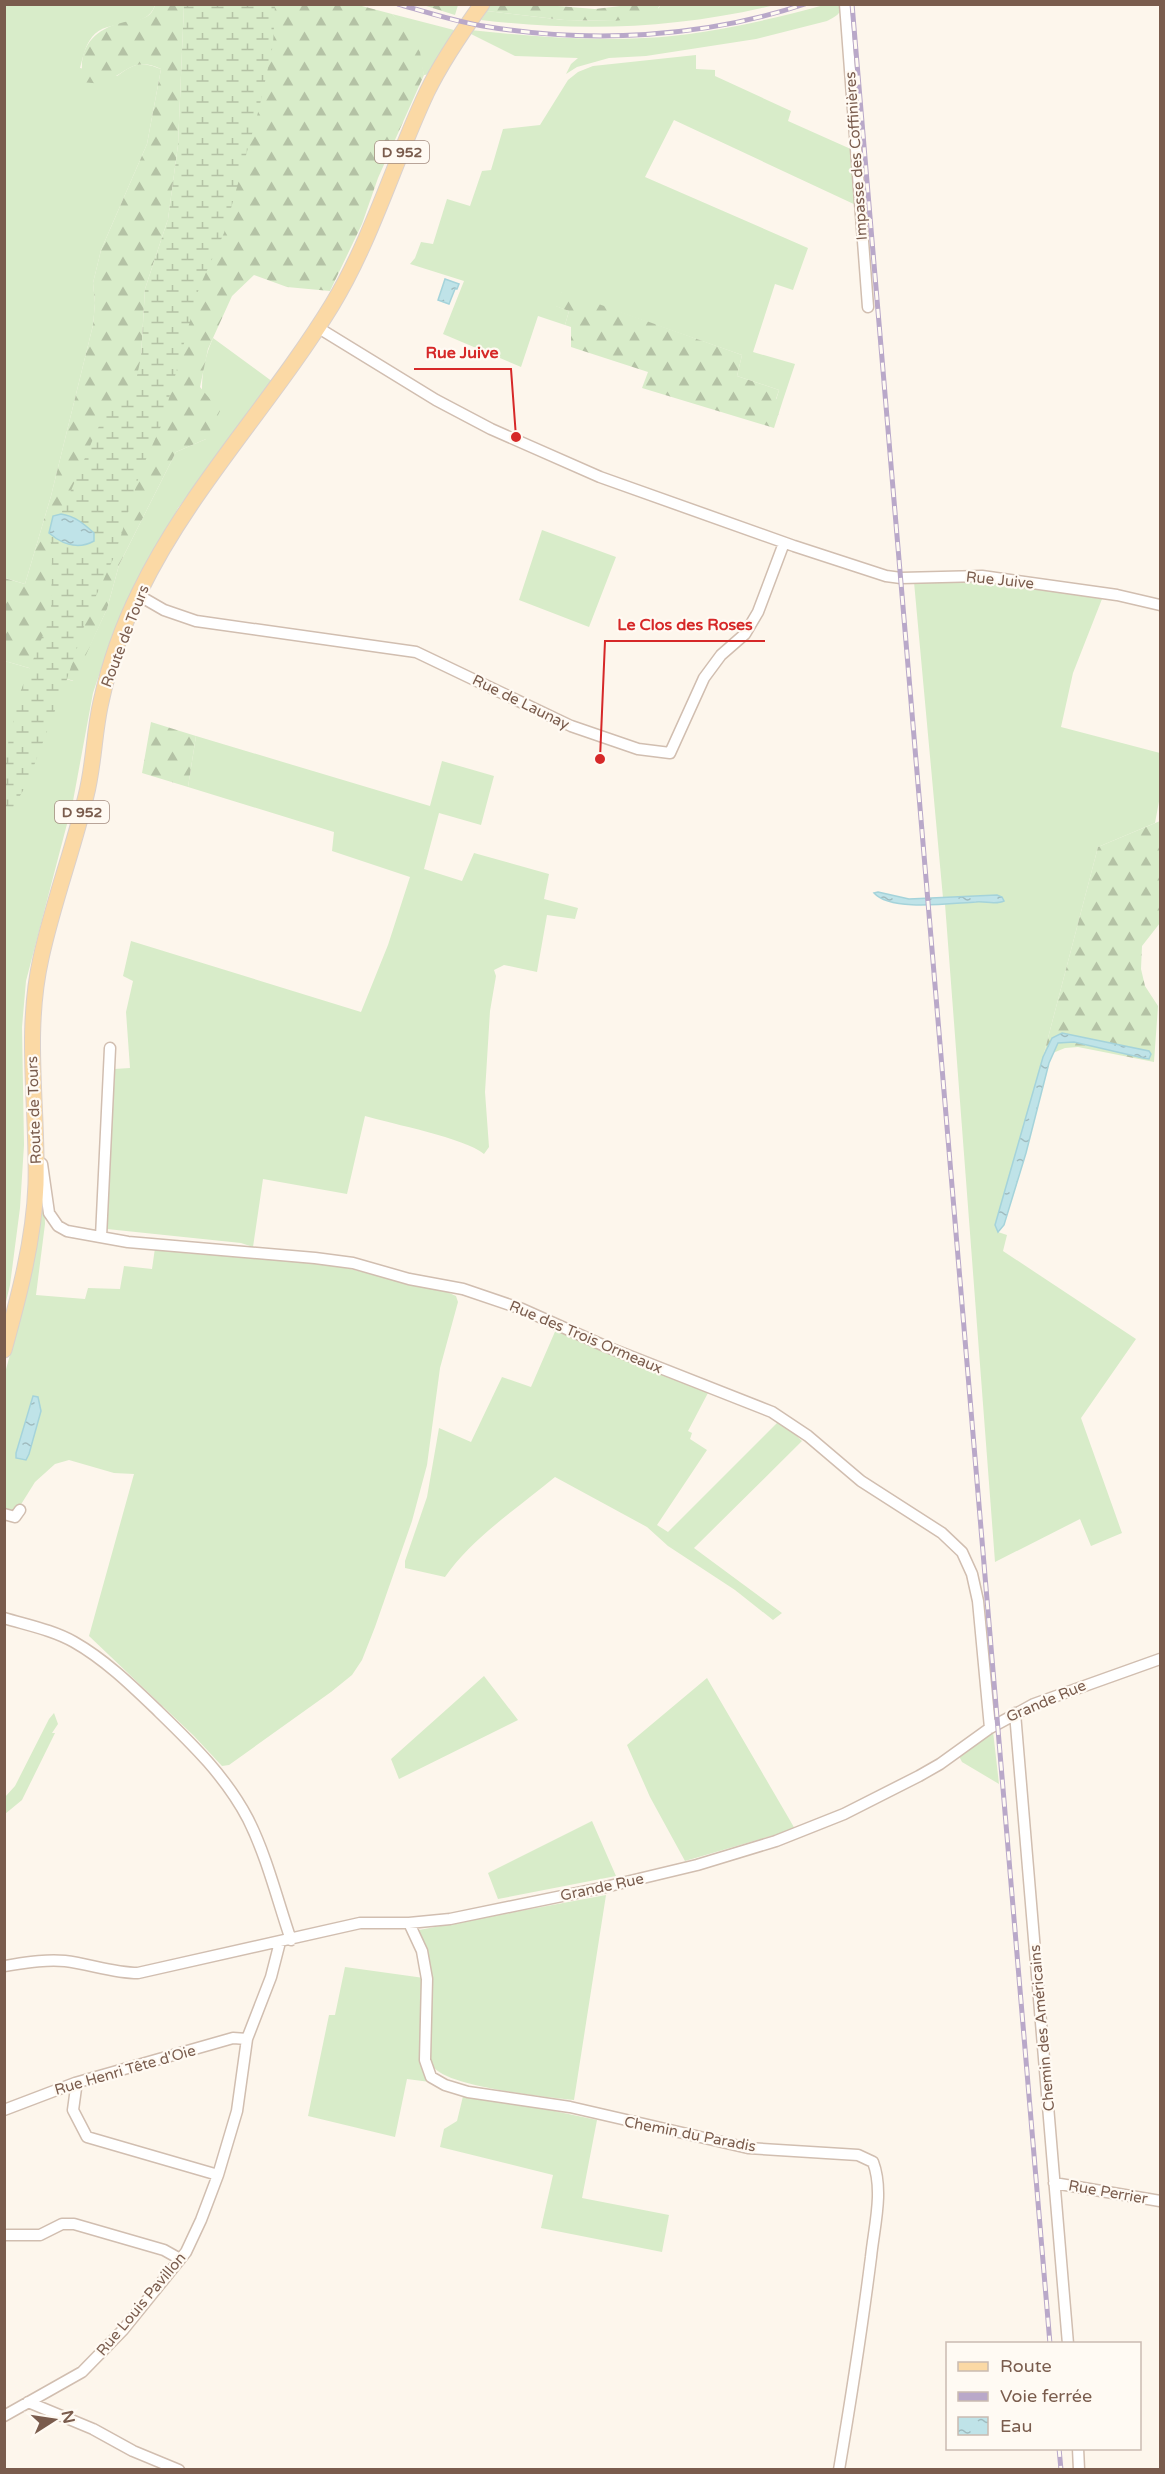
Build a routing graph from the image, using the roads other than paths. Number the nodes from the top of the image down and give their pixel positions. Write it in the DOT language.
graph roads {
  1 [pos="482,4"];
  2 [pos="846,4"];
  3 [pos="868,307"];
  4 [pos="317,327"];
  5 [pos="784,543"];
  6 [pos="138,595"];
  7 [pos="1161,605"];
  8 [pos="110,1048"];
  9 [pos="36,1160"];
  10 [pos="101,1237"];
  11 [pos="4,1350"];
  12 [pos="20,1510"];
  13 [pos="4,1514"];
  14 [pos="4,1618"];
  15 [pos="1161,1659"];
  16 [pos="1015,1713"];
  17 [pos="990,1728"];
  18 [pos="409,1923"];
  19 [pos="286,1941"];
  20 [pos="4,1966"];
  21 [pos="247,2039"];
  22 [pos="75,2083"];
  23 [pos="4,2110"];
  24 [pos="218,2175"];
  25 [pos="1054,2183"];
  26 [pos="1161,2201"];
  27 [pos="4,2235"];
  28 [pos="180,2259"];
  29 [pos="1068,2342"];
  30 [pos="28,2402"];
  31 [pos="4,2416"];
  32 [pos="1078,2450"];
  33 [pos="180,2469"];
  34 [pos="839,2469"];
  35 [pos="1079,2469"];
  1 -- 4 [label="main road, Route de Tours / D 952"];
  2 -- 3 [label="street, Impasse des Coffinières"];
  4 -- 5 [label="street, Rue Juive"];
  4 -- 6 [label="main road, Route de Tours / D 952"];
  5 -- 6 [label="street, Rue de Launay"];
  5 -- 7 [label="street, Rue Juive"];
  6 -- 9 [label="main road, Route de Tours / D 952"];
  8 -- 10 [label="street"];
  9 -- 10 [label="street, Rue des Trois Ormeaux"];
  9 -- 11 [label="main road, Route de Tours / D 952"];
  10 -- 17 [label="street, Rue des Trois Ormeaux"];
  12 -- 13 [label="street"];
  14 -- 19 [label="street"];
  15 -- 16 [label="street, Grande Rue"];
  16 -- 17 [label="street, Grande Rue"];
  16 -- 25 [label="street, Chemin des Américains"];
  17 -- 18 [label="street, Grande Rue"];
  18 -- 19 [label="street, Grande Rue"];
  18 -- 34 [label="street, Chemin du Paradis"];
  19 -- 20 [label="street, Grande Rue"];
  19 -- 21 [label="street, Rue Louis Pavillon"];
  21 -- 22 [label="street, Rue Henri Tête d'Oie"];
  21 -- 24 [label="street, Rue Louis Pavillon"];
  22 -- 23 [label="street, Rue Henri Tête d'Oie"];
  22 -- 24 [label="street"];
  24 -- 28 [label="street, Rue Louis Pavillon"];
  25 -- 26 [label="street, Rue Perrier"];
  25 -- 29 [label="street, Chemin des Américains"];
  27 -- 28 [label="street"];
  28 -- 30 [label="street, Rue Louis Pavillon"];
  30 -- 31 [label="street, Rue Louis Pavillon"];
  30 -- 33 [label="street"];
  32 -- 35 [label="street"];
}
